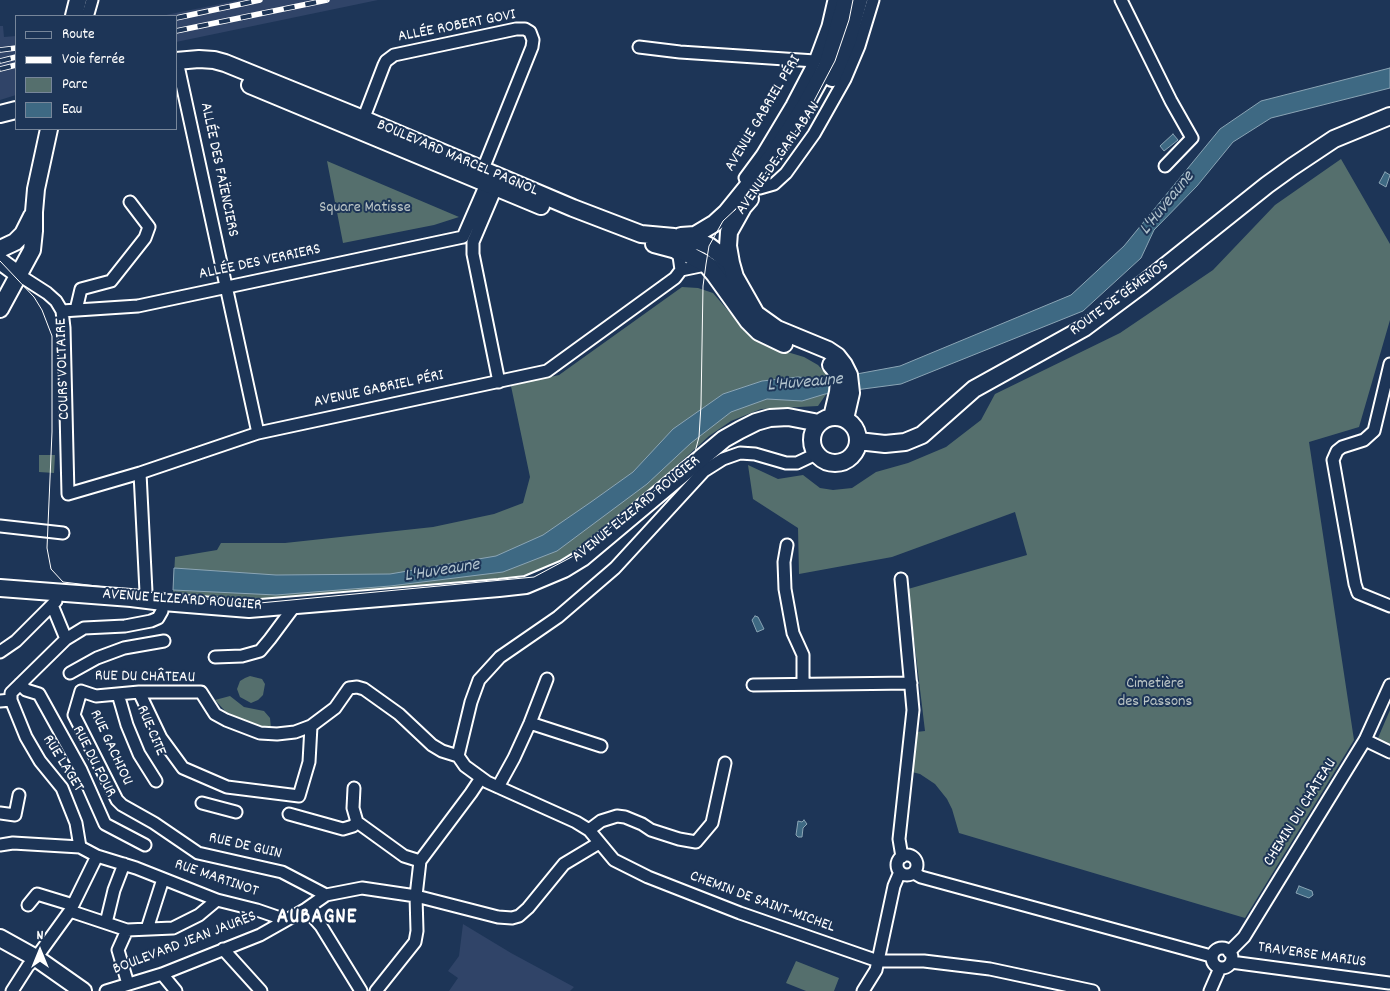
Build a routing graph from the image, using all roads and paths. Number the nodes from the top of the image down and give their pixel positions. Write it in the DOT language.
graph roads {
  1 [pos="78,0"];
  2 [pos="92,0"];
  3 [pos="834,0"];
  4 [pos="846,0"];
  5 [pos="858,0"];
  6 [pos="873,0"];
  7 [pos="1121,0"];
  8 [pos="74,15"];
  9 [pos="85,15"];
  10 [pos="639,47"];
  11 [pos="816,61"];
  12 [pos="178,64"];
  13 [pos="178,68"];
  14 [pos="15,110"];
  15 [pos="0,114"];
  16 [pos="1390,116"];
  17 [pos="361,125"];
  18 [pos="1390,126"];
  19 [pos="49,130"];
  20 [pos="1165,166"];
  21 [pos="1292,167"];
  22 [pos="489,178"];
  23 [pos="760,188"];
  24 [pos="130,202"];
  25 [pos="34,212"];
  26 [pos="720,218"];
  27 [pos="729,232"];
  28 [pos="468,240"];
  29 [pos="676,245"];
  30 [pos="0,250"];
  31 [pos="708,256"];
  32 [pos="0,261"];
  33 [pos="731,265"];
  34 [pos="678,274"];
  35 [pos="18,275"];
  36 [pos="227,287"];
  37 [pos="748,301"];
  38 [pos="0,309"];
  39 [pos="62,310"];
  40 [pos="76,310"];
  41 [pos="833,360"];
  42 [pos="1390,364"];
  43 [pos="499,382"];
  44 [pos="832,420"];
  45 [pos="258,433"];
  46 [pos="858,441"];
  47 [pos="816,454"];
  48 [pos="140,473"];
  49 [pos="68,494"];
  50 [pos="0,526"];
  51 [pos="63,533"];
  52 [pos="787,545"];
  53 [pos="901,579"];
  54 [pos="0,588"];
  55 [pos="65,593"];
  56 [pos="145,600"];
  57 [pos="296,604"];
  58 [pos="52,605"];
  59 [pos="1390,606"];
  60 [pos="162,611"];
  61 [pos="66,639"];
  62 [pos="164,641"];
  63 [pos="0,652"];
  64 [pos="215,657"];
  65 [pos="70,672"];
  66 [pos="547,679"];
  67 [pos="803,683"];
  68 [pos="911,683"];
  69 [pos="20,684"];
  70 [pos="752,685"];
  71 [pos="1390,685"];
  72 [pos="81,691"];
  73 [pos="139,692"];
  74 [pos="118,694"];
  75 [pos="5,696"];
  76 [pos="530,723"];
  77 [pos="311,726"];
  78 [pos="1365,740"];
  79 [pos="601,746"];
  80 [pos="1390,752"];
  81 [pos="458,756"];
  82 [pos="725,762"];
  83 [pos="480,778"];
  84 [pos="156,780"];
  85 [pos="498,787"];
  86 [pos="354,788"];
  87 [pos="20,795"];
  88 [pos="202,803"];
  89 [pos="236,812"];
  90 [pos="0,813"];
  91 [pos="288,814"];
  92 [pos="357,822"];
  93 [pos="159,826"];
  94 [pos="589,830"];
  95 [pos="599,843"];
  96 [pos="0,845"];
  97 [pos="145,845"];
  98 [pos="80,847"];
  99 [pos="97,856"];
  100 [pos="902,857"];
  101 [pos="420,862"];
  102 [pos="124,864"];
  103 [pos="900,872"];
  104 [pos="914,873"];
  105 [pos="163,879"];
  106 [pos="326,895"];
  107 [pos="416,896"];
  108 [pos="217,900"];
  109 [pos="28,904"];
  110 [pos="72,908"];
  111 [pos="306,909"];
  112 [pos="286,920"];
  113 [pos="106,923"];
  114 [pos="127,930"];
  115 [pos="147,930"];
  116 [pos="0,938"];
  117 [pos="223,949"];
  118 [pos="1211,956"];
  119 [pos="1230,957"];
  120 [pos="36,958"];
  121 [pos="878,961"];
  122 [pos="1220,968"];
  123 [pos="162,974"];
  124 [pos="1389,983"];
  125 [pos="123,987"];
  126 [pos="12,991"];
  127 [pos="83,991"];
  128 [pos="106,991"];
  129 [pos="176,991"];
  130 [pos="261,991"];
  131 [pos="361,991"];
  132 [pos="376,991"];
  133 [pos="863,991"];
  134 [pos="1092,991"];
  135 [pos="1210,991"];
  1 -- 8 [label="main road"];
  2 -- 9 [label="street"];
  3 -- 11 [label="street, AVENUE GABRIEL PÉRI"];
  4 -- 26 [label="main road, AVENUE DE GARLABAN"];
  5 -- 23 [label="main road, AVENUE DE GARLABAN"];
  6 -- 23 [label="street"];
  7 -- 20 [label="street"];
  10 -- 11 [label="street"];
  11 -- 26 [label="street, AVENUE GABRIEL PÉRI"];
  12 -- 17 [label="main road, BOULEVARD MARCEL PAGNOL"];
  13 -- 36 [label="street, ALLÉE DES FAÏENCIERS"];
  14 -- 15 [label="main road"];
  16 -- 21 [label="main road, ROUTE DE GÉMENOS"];
  17 -- 22 [label="main road, BOULEVARD MARCEL PAGNOL"];
  17 -- 22 [label="street, ALLÉE ROBERT GOVI"];
  18 -- 21 [label="main road, ROUTE DE GÉMENOS"];
  19 -- 25 [label="main road"];
  21 -- 46 [label="main road, ROUTE DE GÉMENOS"];
  22 -- 28 [label="street, ALLÉE ROBERT GOVI"];
  22 -- 29 [label="main road, BOULEVARD MARCEL PAGNOL"];
  23 -- 27 [label="main road, AVENUE DE GARLABAN"];
  24 -- 40 [label="street"];
  25 -- 30 [label="main road"];
  25 -- 35 [label="main road"];
  26 -- 29 [label="main road, AVENUE DE GARLABAN"];
  26 -- 31 [label="main road"];
  27 -- 31 [label="main road"];
  27 -- 33 [label="main road, AVENUE DE GARLABAN"];
  28 -- 36 [label="street, ALLÉE DES VERRIERS"];
  28 -- 43 [label="street, ALLÉE ROBERT GOVI"];
  29 -- 31 [label="main road, BOULEVARD MARCEL PAGNOL"];
  29 -- 34 [label="street"];
  31 -- 33 [label="main road, BOULEVARD MARCEL PAGNOL"];
  31 -- 34 [label="street"];
  31 -- 37 [label="street"];
  31 -- 41 [label="main road"];
  32 -- 35 [label="main road"];
  33 -- 37 [label="main road"];
  34 -- 43 [label="street, AVENUE GABRIEL PÉRI"];
  35 -- 38 [label="main road"];
  35 -- 39 [label="street, COURS VOLTAIRE"];
  36 -- 40 [label="street, ALLÉE DES VERRIERS"];
  36 -- 45 [label="street, ALLÉE DES FAÏENCIERS"];
  37 -- 41 [label="main road"];
  39 -- 40 [label="street, ALLÉE DES VERRIERS"];
  39 -- 49 [label="street, COURS VOLTAIRE"];
  41 -- 44 [label="main road"];
  42 -- 59 [label="street"];
  43 -- 45 [label="street, AVENUE GABRIEL PÉRI"];
  44 -- 46 [label="main road"];
  44 -- 47 [label="main road"];
  44 -- 57 [label="main road, AVENUE ELZEARD ROUGIER"];
  45 -- 48 [label="street, AVENUE GABRIEL PÉRI"];
  46 -- 47 [label="main road"];
  47 -- 81 [label="street"];
  48 -- 49 [label="street, AVENUE GABRIEL PÉRI"];
  48 -- 56 [label="street"];
  50 -- 51 [label="street"];
  52 -- 67 [label="street"];
  53 -- 68 [label="street"];
  54 -- 55 [label="main road, AVENUE ELZEARD ROUGIER"];
  55 -- 56 [label="main road, AVENUE ELZEARD ROUGIER"];
  55 -- 58 [label="street"];
  56 -- 57 [label="main road, AVENUE ELZEARD ROUGIER"];
  57 -- 64 [label="street"];
  58 -- 61 [label="street"];
  58 -- 63 [label="street"];
  60 -- 61 [label="street"];
  61 -- 69 [label="street"];
  62 -- 65 [label="street"];
  66 -- 76 [label="street"];
  67 -- 68 [label="street"];
  67 -- 70 [label="street"];
  68 -- 100 [label="street"];
  69 -- 75 [label="street"];
  69 -- 97 [label="street, RUE DU FOUR"];
  71 -- 78 [label="street, CHEMIN DU CHÂTEAU"];
  72 -- 74 [label="street, RUE DU CHÂTEAU"];
  72 -- 93 [label="street, RUE GACHIOU"];
  73 -- 74 [label="street, RUE DU CHÂTEAU"];
  73 -- 77 [label="street, RUE DU CHÂTEAU"];
  73 -- 77 [label="street"];
  74 -- 84 [label="street, RUE CITE"];
  75 -- 98 [label="street, RUE LAGET"];
  76 -- 79 [label="street"];
  76 -- 85 [label="street"];
  77 -- 81 [label="street, RUE DU CHÂTEAU"];
  78 -- 80 [label="street"];
  78 -- 119 [label="street, CHEMIN DU CHÂTEAU"];
  81 -- 83 [label="street, CHEMIN DE SAINT-MICHEL"];
  82 -- 94 [label="street"];
  83 -- 85 [label="street, CHEMIN DE SAINT-MICHEL"];
  83 -- 101 [label="street"];
  85 -- 94 [label="street, CHEMIN DE SAINT-MICHEL"];
  86 -- 92 [label="street"];
  87 -- 90 [label="street"];
  88 -- 89 [label="street"];
  91 -- 92 [label="street"];
  92 -- 101 [label="street"];
  93 -- 106 [label="street, RUE DE GUIN"];
  94 -- 95 [label="street, CHEMIN DE SAINT-MICHEL"];
  95 -- 107 [label="street"];
  95 -- 121 [label="street, CHEMIN DE SAINT-MICHEL"];
  96 -- 98 [label="street"];
  98 -- 99 [label="street, RUE MARTINOT"];
  99 -- 102 [label="street, RUE MARTINOT"];
  99 -- 110 [label="street"];
  100 -- 103 [label="street"];
  100 -- 104 [label="street"];
  101 -- 107 [label="street"];
  102 -- 105 [label="street, RUE MARTINOT"];
  102 -- 113 [label="street"];
  103 -- 104 [label="street"];
  103 -- 121 [label="street"];
  104 -- 118 [label="street"];
  105 -- 108 [label="street, RUE MARTINOT"];
  105 -- 115 [label="street"];
  106 -- 107 [label="street"];
  106 -- 111 [label="street, BOULEVARD JEAN JAURÈS"];
  107 -- 132 [label="street"];
  108 -- 112 [label="street, RUE MARTINOT"];
  108 -- 115 [label="street"];
  109 -- 110 [label="street"];
  110 -- 113 [label="street"];
  110 -- 120 [label="street"];
  111 -- 112 [label="street, BOULEVARD JEAN JAURÈS"];
  111 -- 131 [label="street"];
  112 -- 117 [label="street, BOULEVARD JEAN JAURÈS"];
  113 -- 114 [label="street"];
  114 -- 115 [label="street"];
  114 -- 125 [label="street"];
  116 -- 120 [label="main road"];
  117 -- 123 [label="street, BOULEVARD JEAN JAURÈS"];
  117 -- 130 [label="street"];
  118 -- 119 [label="street"];
  118 -- 122 [label="street"];
  119 -- 122 [label="street"];
  119 -- 124 [label="street, TRAVERSE MARIUS"];
  120 -- 126 [label="street"];
  120 -- 127 [label="main road"];
  121 -- 133 [label="street"];
  121 -- 134 [label="street, CHEMIN DE SAINT-MICHEL"];
  122 -- 135 [label="street"];
  123 -- 125 [label="street, BOULEVARD JEAN JAURÈS"];
  123 -- 129 [label="street"];
  125 -- 128 [label="street, BOULEVARD JEAN JAURÈS"];
}
